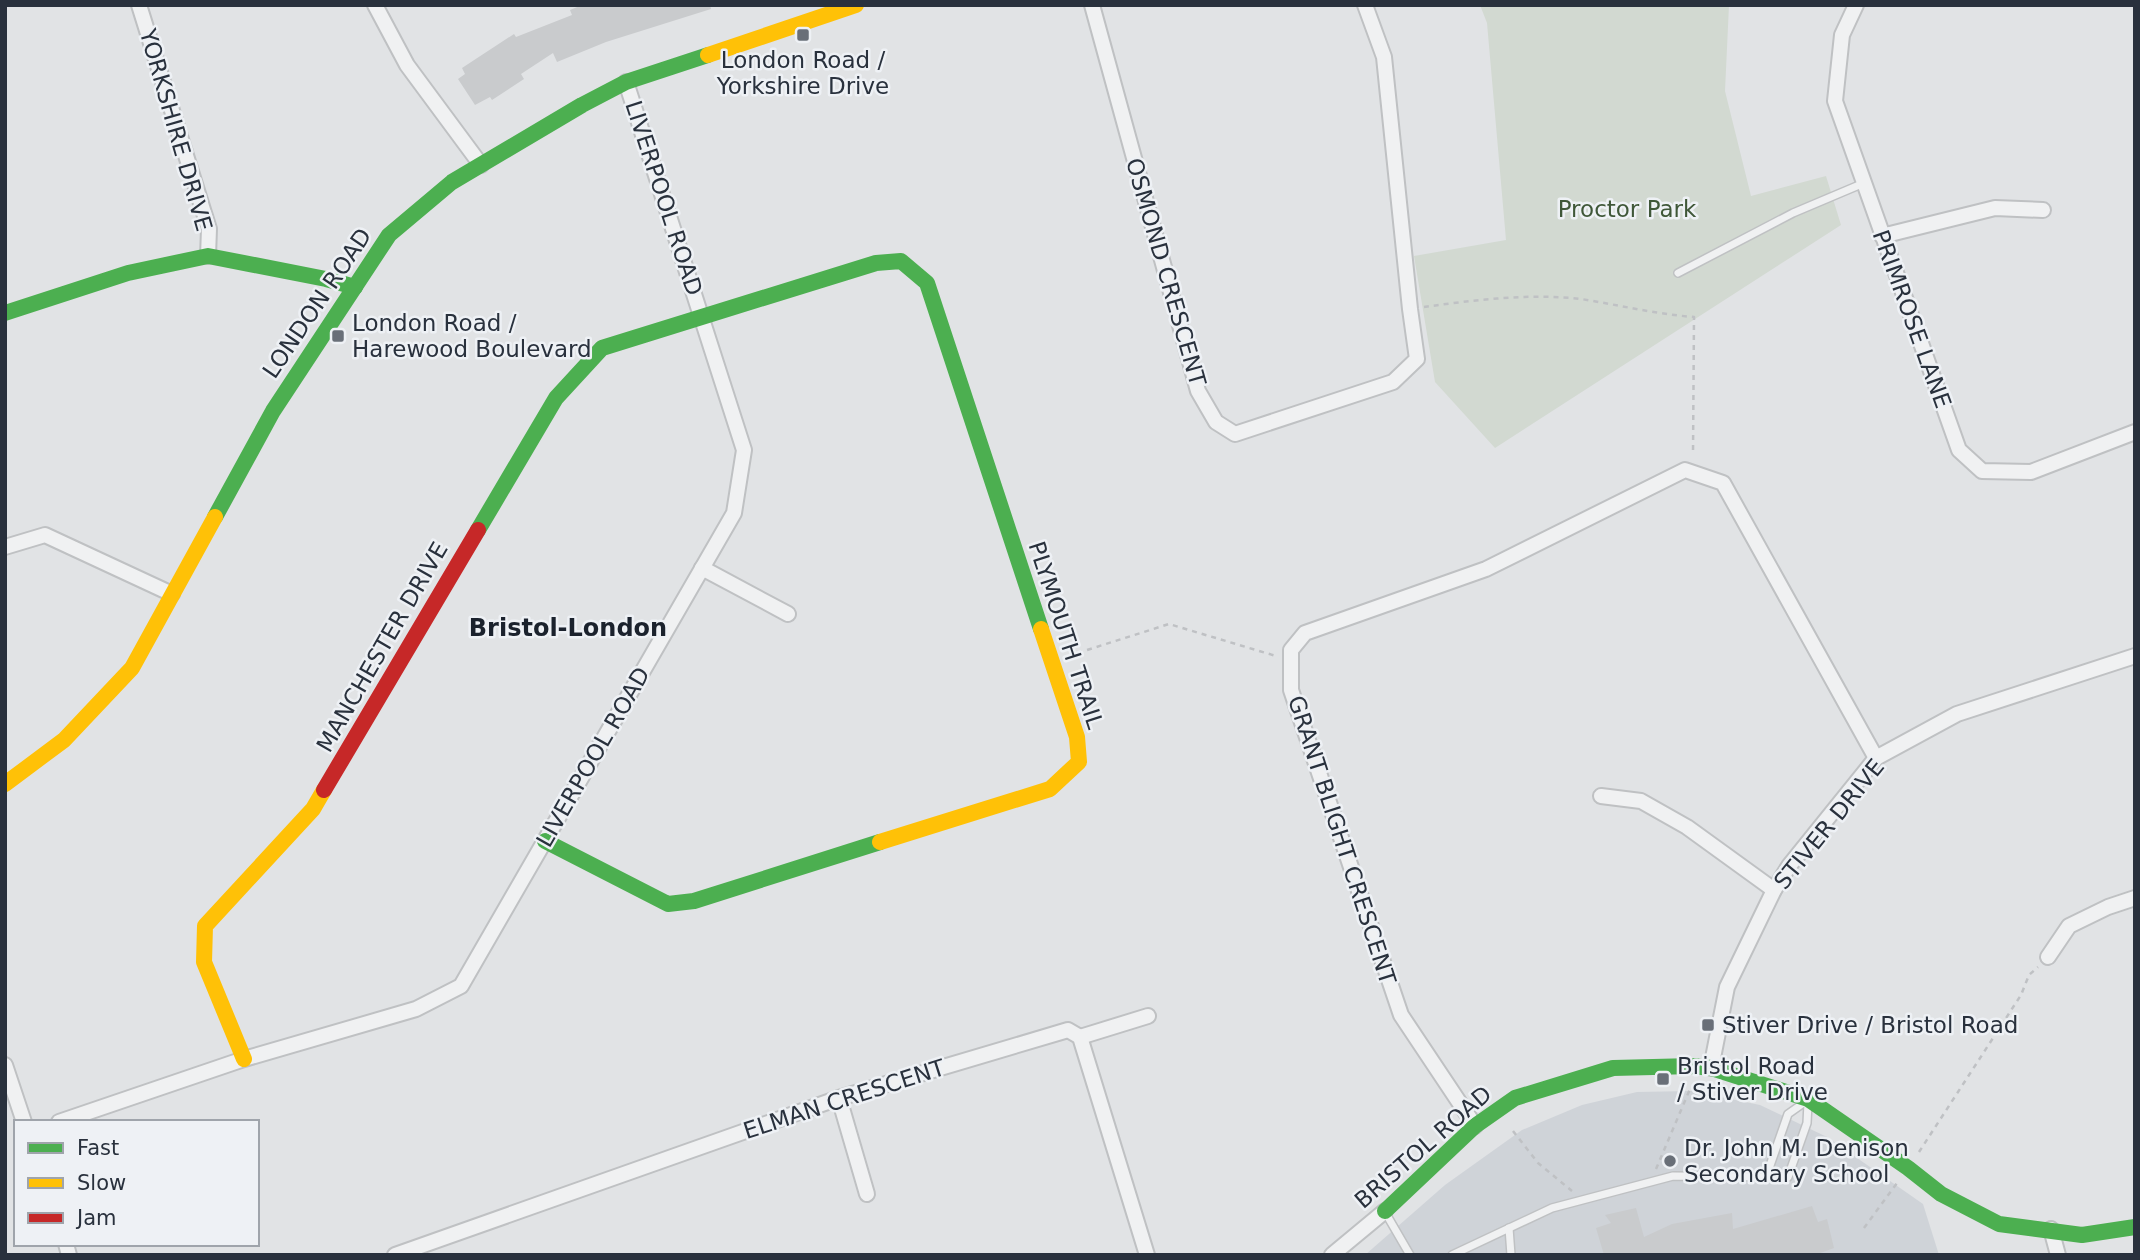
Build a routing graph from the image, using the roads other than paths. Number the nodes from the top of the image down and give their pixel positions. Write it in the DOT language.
graph roads {
  1 [pos="139,5"];
  2 [pos="375,5"];
  3 [pos="1092,5"];
  4 [pos="1365,5"];
  5 [pos="1856,5"];
  6 [pos="846,7"];
  7 [pos="626,82"];
  8 [pos="481,165"];
  9 [pos="1864,183"];
  10 [pos="2043,210"];
  11 [pos="1882,236"];
  12 [pos="208,256"];
  13 [pos="1678,273"];
  14 [pos="355,286"];
  15 [pos="5,313"];
  16 [pos="702,319"];
  17 [pos="2135,432"];
  18 [pos="5,547"];
  19 [pos="702,568"];
  20 [pos="172,594"];
  21 [pos="788,614"];
  22 [pos="2135,656"];
  23 [pos="1876,758"];
  24 [pos="5,784"];
  25 [pos="1601,796"];
  26 [pos="545,841"];
  27 [pos="1774,890"];
  28 [pos="2135,898"];
  29 [pos="2048,957"];
  30 [pos="1148,1016"];
  31 [pos="1080,1037"];
  32 [pos="244,1059"];
  33 [pos="5,1065"];
  34 [pos="1711,1068"];
  35 [pos="839,1098"];
  36 [pos="1808,1099"];
  37 [pos="23,1120"];
  38 [pos="65,1120"];
  39 [pos="1475,1126"];
  40 [pos="1766,1177"];
  41 [pos="867,1194"];
  42 [pos="1385,1211"];
  43 [pos="2135,1227"];
  44 [pos="1509,1228"];
  45 [pos="2051,1229"];
  46 [pos="395,1255"];
  47 [pos="1147,1255"];
  48 [pos="1332,1255"];
  49 [pos="1410,1255"];
  50 [pos="1452,1255"];
  51 [pos="1511,1255"];
  52 [pos="2058,1255"];
  1 -- 12 [label="street, YORKSHIRE DRIVE"];
  2 -- 8 [label="street"];
  3 -- 4 [label="street, OSMOND CRESCENT"];
  5 -- 9 [label="street, PRIMROSE LANE"];
  6 -- 7 [label="street, LONDON ROAD"];
  7 -- 8 [label="street, LONDON ROAD"];
  7 -- 16 [label="street, LIVERPOOL ROAD"];
  8 -- 14 [label="street, LONDON ROAD"];
  9 -- 11 [label="street, PRIMROSE LANE"];
  9 -- 13 [label="lane"];
  10 -- 11 [label="street"];
  11 -- 17 [label="street, PRIMROSE LANE"];
  12 -- 14 [label="street"];
  12 -- 15 [label="street"];
  14 -- 20 [label="street, LONDON ROAD"];
  16 -- 19 [label="street, LIVERPOOL ROAD"];
  16 -- 26 [label="street, PLYMOUTH TRAIL"];
  16 -- 32 [label="street, MANCHESTER DRIVE"];
  18 -- 20 [label="street"];
  19 -- 21 [label="street"];
  19 -- 26 [label="street, LIVERPOOL ROAD"];
  20 -- 24 [label="street, LONDON ROAD"];
  22 -- 23 [label="street, STIVER DRIVE"];
  23 -- 27 [label="street, STIVER DRIVE"];
  23 -- 39 [label="street, GRANT BLIGHT CRESCENT"];
  25 -- 27 [label="street"];
  26 -- 32 [label="street, LIVERPOOL ROAD"];
  27 -- 34 [label="street, STIVER DRIVE"];
  28 -- 29 [label="street"];
  30 -- 31 [label="street, ELMAN CRESCENT"];
  31 -- 35 [label="street, ELMAN CRESCENT"];
  31 -- 47 [label="street"];
  32 -- 38 [label="street, LIVERPOOL ROAD"];
  33 -- 37 [label="street"];
  34 -- 36 [label="street, BRISTOL ROAD"];
  34 -- 39 [label="street, BRISTOL ROAD"];
  35 -- 41 [label="street"];
  35 -- 46 [label="street, ELMAN CRESCENT"];
  36 -- 40 [label="lane"];
  36 -- 40 [label="lane"];
  36 -- 45 [label="street, BRISTOL ROAD"];
  39 -- 42 [label="street, BRISTOL ROAD"];
  40 -- 44 [label="lane"];
  42 -- 48 [label="street, BRISTOL ROAD"];
  42 -- 49 [label="lane"];
  43 -- 45 [label="street, BRISTOL ROAD"];
  44 -- 50 [label="lane"];
  44 -- 51 [label="lane"];
  45 -- 52 [label="street"];
}
